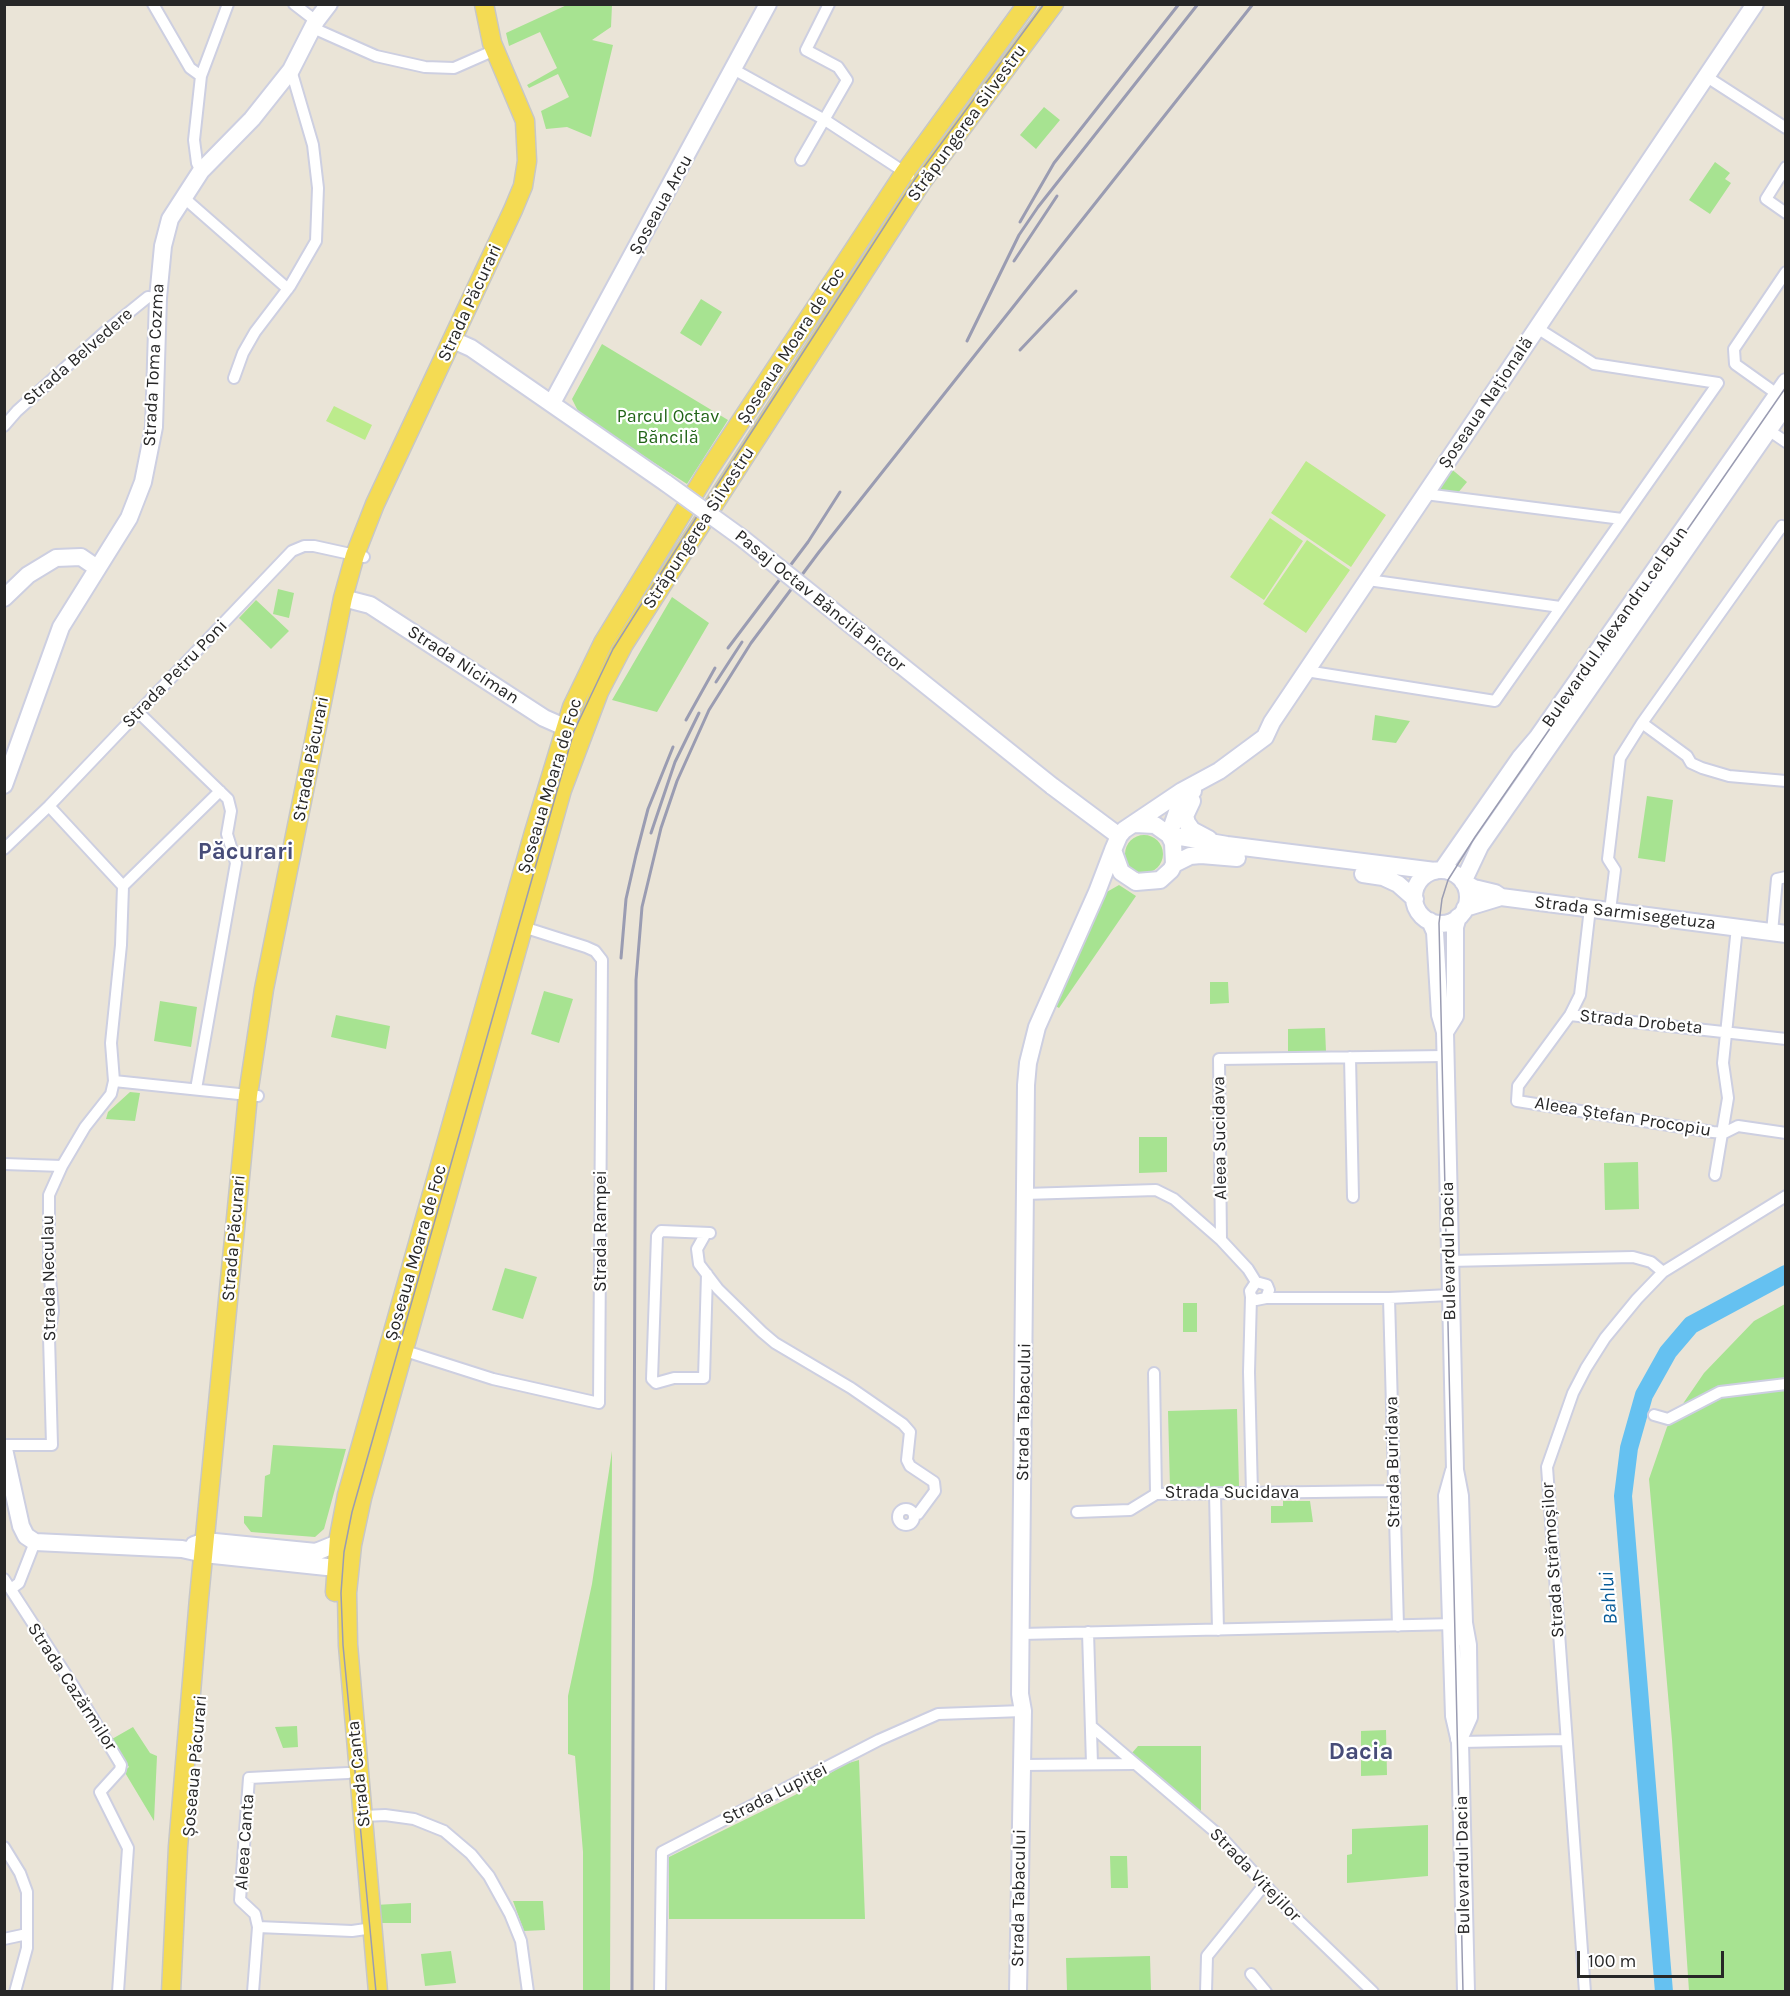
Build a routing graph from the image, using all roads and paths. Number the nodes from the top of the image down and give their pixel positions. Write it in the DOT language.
graph roads {
  1 [pos="153,4"];
  2 [pos="228,4"];
  3 [pos="294,4"];
  4 [pos="329,4"];
  5 [pos="484,4"];
  6 [pos="494,4"];
  7 [pos="768,4"];
  8 [pos="829,4"];
  9 [pos="1027,4"];
  10 [pos="1054,4"];
  11 [pos="1755,4"];
  12 [pos="314,25"];
  13 [pos="495,50"];
  14 [pos="733,69"];
  15 [pos="291,70"];
  16 [pos="201,76"];
  17 [pos="1707,76"];
  18 [pos="825,120"];
  19 [pos="1785,128"];
  20 [pos="801,160"];
  21 [pos="1785,166"];
  22 [pos="201,171"];
  23 [pos="905,172"];
  24 [pos="921,183"];
  25 [pos="183,197"];
  26 [pos="1785,213"];
  27 [pos="1785,272"];
  28 [pos="288,289"];
  29 [pos="158,298"];
  30 [pos="1537,328"];
  31 [pos="457,342"];
  32 [pos="234,378"];
  33 [pos="1783,394"];
  34 [pos="552,404"];
  35 [pos="4,426"];
  36 [pos="1763,426"];
  37 [pos="1785,442"];
  38 [pos="1425,494"];
  39 [pos="1622,519"];
  40 [pos="1785,528"];
  41 [pos="360,556"];
  42 [pos="98,568"];
  43 [pos="1368,580"];
  44 [pos="4,598"];
  45 [pos="349,599"];
  46 [pos="1560,607"];
  47 [pos="1306,671"];
  48 [pos="138,712"];
  49 [pos="1642,723"];
  50 [pos="573,731"];
  51 [pos="1219,771"];
  52 [pos="1785,781"];
  53 [pos="1200,784"];
  54 [pos="4,785"];
  55 [pos="220,791"];
  56 [pos="49,806"];
  57 [pos="1135,824"];
  58 [pos="1169,835"];
  59 [pos="1116,843"];
  60 [pos="1218,844"];
  61 [pos="1480,846"];
  62 [pos="4,849"];
  63 [pos="1174,864"];
  64 [pos="1438,870"];
  65 [pos="1126,877"];
  66 [pos="1785,877"];
  67 [pos="1463,882"];
  68 [pos="123,886"];
  69 [pos="1097,892"];
  70 [pos="1498,895"];
  71 [pos="1415,899"];
  72 [pos="1590,908"];
  73 [pos="1610,911"];
  74 [pos="1462,913"];
  75 [pos="1430,921"];
  76 [pos="516,925"];
  77 [pos="1737,927"];
  78 [pos="1779,933"];
  79 [pos="1570,1015"];
  80 [pos="1445,1032"];
  81 [pos="1726,1032"];
  82 [pos="1785,1039"];
  83 [pos="1445,1056"];
  84 [pos="1350,1057"];
  85 [pos="114,1081"];
  86 [pos="196,1089"];
  87 [pos="253,1096"];
  88 [pos="1724,1133"];
  89 [pos="1785,1133"];
  90 [pos="4,1164"];
  91 [pos="62,1166"];
  92 [pos="1715,1175"];
  93 [pos="1024,1194"];
  94 [pos="1785,1196"];
  95 [pos="1353,1197"];
  96 [pos="1221,1240"];
  97 [pos="1449,1261"];
  98 [pos="1663,1272"];
  99 [pos="707,1274"];
  100 [pos="1256,1282"];
  101 [pos="1450,1295"];
  102 [pos="1251,1297"];
  103 [pos="1266,1298"];
  104 [pos="1389,1298"];
  105 [pos="397,1348"];
  106 [pos="1154,1373"];
  107 [pos="1785,1384"];
  108 [pos="1654,1415"];
  109 [pos="4,1447"];
  110 [pos="7,1472"];
  111 [pos="1393,1491"];
  112 [pos="1215,1493"];
  113 [pos="1252,1493"];
  114 [pos="1156,1494"];
  115 [pos="1077,1512"];
  116 [pos="914,1515"];
  117 [pos="35,1542"];
  118 [pos="338,1543"];
  119 [pos="209,1548"];
  120 [pos="343,1563"];
  121 [pos="8,1584"];
  122 [pos="1457,1624"];
  123 [pos="1398,1626"];
  124 [pos="1218,1630"];
  125 [pos="1088,1632"];
  126 [pos="1021,1634"];
  127 [pos="1023,1712"];
  128 [pos="1091,1726"];
  129 [pos="1460,1740"];
  130 [pos="1565,1740"];
  131 [pos="1092,1764"];
  132 [pos="1133,1764"];
  133 [pos="1022,1765"];
  134 [pos="348,1773"];
  135 [pos="363,1816"];
  136 [pos="4,1847"];
  137 [pos="1265,1884"];
  138 [pos="258,1927"];
  139 [pos="368,1929"];
  140 [pos="27,1934"];
  141 [pos="4,1939"];
  142 [pos="1251,1974"];
  143 [pos="15,1992"];
  144 [pos="118,1992"];
  145 [pos="171,1992"];
  146 [pos="180,1992"];
  147 [pos="253,1992"];
  148 [pos="368,1992"];
  149 [pos="378,1992"];
  150 [pos="528,1992"];
  151 [pos="660,1992"];
  152 [pos="1018,1992"];
  153 [pos="1206,1992"];
  154 [pos="1266,1992"];
  155 [pos="1373,1992"];
  156 [pos="1466,1992"];
  157 [pos="1585,1992"];
  1 -- 16 [label="street"];
  2 -- 16 [label="street"];
  3 -- 12 [label="street"];
  4 -- 12 [label="street, Strada Toma Cozma"];
  5 -- 13 [label="main road, Strada Păcurari"];
  6 -- 31 [label="main road, Strada Păcurari"];
  7 -- 14 [label="street, Șoseaua Arcu"];
  8 -- 18 [label="street"];
  9 -- 23 [label="main road, Șoseaua Moara de Foc"];
  10 -- 24 [label="main road, Străpungerea Silvestru"];
  11 -- 17 [label="street, Șoseaua Națională"];
  12 -- 13 [label="street"];
  12 -- 15 [label="street, Strada Toma Cozma"];
  13 -- 31 [label="main road, Strada Păcurari"];
  14 -- 18 [label="street"];
  14 -- 34 [label="street, Șoseaua Arcu"];
  15 -- 22 [label="street, Strada Toma Cozma"];
  15 -- 28 [label="street"];
  16 -- 22 [label="street"];
  17 -- 19 [label="street"];
  17 -- 30 [label="street, Șoseaua Națională"];
  18 -- 20 [label="street"];
  18 -- 23 [label="street"];
  21 -- 26 [label="street"];
  22 -- 25 [label="street, Strada Toma Cozma"];
  23 -- 24 [label="street"];
  23 -- 50 [label="main road, Șoseaua Moara de Foc"];
  24 -- 50 [label="main road, Străpungerea Silvestru"];
  25 -- 28 [label="street"];
  25 -- 29 [label="street, Strada Toma Cozma"];
  27 -- 33 [label="street"];
  28 -- 32 [label="street"];
  29 -- 35 [label="street, Strada Belvedere"];
  29 -- 42 [label="street, Strada Toma Cozma"];
  30 -- 38 [label="street, Șoseaua Națională"];
  30 -- 39 [label="street"];
  31 -- 34 [label="street, Pasaj Octav Băncilă Pictor"];
  31 -- 41 [label="main road, Strada Păcurari"];
  33 -- 36 [label="street, Bulevardul Alexandru cel Bun"];
  34 -- 59 [label="street, Pasaj Octav Băncilă Pictor, bridge"];
  36 -- 37 [label="street"];
  36 -- 61 [label="street, Bulevardul Alexandru cel Bun"];
  36 -- 64 [label="street, Bulevardul Alexandru cel Bun"];
  38 -- 39 [label="street"];
  38 -- 43 [label="street, Șoseaua Națională"];
  39 -- 46 [label="street"];
  40 -- 49 [label="street"];
  41 -- 45 [label="main road, Strada Păcurari"];
  41 -- 48 [label="street, Strada Petru Poni"];
  42 -- 44 [label="street"];
  42 -- 54 [label="street, Strada Toma Cozma"];
  43 -- 46 [label="street"];
  43 -- 47 [label="street, Șoseaua Națională"];
  45 -- 50 [label="street, Strada Niciman"];
  45 -- 87 [label="main road, Strada Păcurari"];
  46 -- 47 [label="street"];
  47 -- 51 [label="street, Șoseaua Națională"];
  48 -- 55 [label="street"];
  48 -- 56 [label="street, Strada Petru Poni"];
  49 -- 52 [label="street"];
  49 -- 73 [label="street"];
  50 -- 76 [label="main road, Șoseaua Moara de Foc"];
  51 -- 53 [label="street, Șoseaua Națională"];
  51 -- 60 [label="street"];
  53 -- 57 [label="street, Șoseaua Națională"];
  53 -- 58 [label="street, Șoseaua Națională"];
  55 -- 68 [label="street"];
  55 -- 86 [label="street"];
  56 -- 62 [label="street, Strada Petru Poni"];
  56 -- 68 [label="street"];
  57 -- 58 [label="street"];
  57 -- 59 [label="street"];
  58 -- 60 [label="street"];
  58 -- 63 [label="street"];
  59 -- 65 [label="street"];
  59 -- 69 [label="street, Strada Tabacului"];
  60 -- 64 [label="street"];
  61 -- 67 [label="street, Bulevardul Alexandru cel Bun"];
  61 -- 70 [label="street"];
  63 -- 65 [label="street"];
  63 -- 71 [label="street"];
  64 -- 67 [label="street"];
  64 -- 71 [label="street"];
  65 -- 69 [label="street"];
  66 -- 78 [label="street"];
  67 -- 70 [label="street"];
  67 -- 74 [label="street"];
  68 -- 85 [label="street"];
  69 -- 93 [label="street, Strada Tabacului"];
  70 -- 72 [label="street, Strada Sarmisegetuza"];
  70 -- 74 [label="street, Strada Sarmisegetuza"];
  71 -- 75 [label="street"];
  72 -- 73 [label="street, Strada Sarmisegetuza"];
  72 -- 79 [label="street, Strada Drobeta"];
  73 -- 77 [label="street, Strada Sarmisegetuza"];
  74 -- 75 [label="street"];
  74 -- 80 [label="street"];
  75 -- 80 [label="street"];
  76 -- 105 [label="main road, Șoseaua Moara de Foc"];
  76 -- 105 [label="street, Strada Rampei"];
  77 -- 78 [label="street, Strada Sarmisegetuza"];
  77 -- 81 [label="street, Aleea Ștefan Procopiu"];
  79 -- 81 [label="street, Strada Drobeta"];
  79 -- 88 [label="street, Aleea Ștefan Procopiu"];
  80 -- 83 [label="street, Bulevardul Dacia"];
  81 -- 82 [label="street, Strada Drobeta"];
  81 -- 88 [label="street, Aleea Ștefan Procopiu"];
  83 -- 84 [label="street, Aleea Sucidava"];
  83 -- 97 [label="street, Bulevardul Dacia"];
  84 -- 95 [label="street"];
  84 -- 96 [label="street, Aleea Sucidava"];
  85 -- 86 [label="street"];
  85 -- 91 [label="street, Strada Neculau"];
  86 -- 87 [label="street"];
  87 -- 119 [label="main road, Strada Păcurari"];
  88 -- 89 [label="street, Aleea Ștefan Procopiu"];
  88 -- 92 [label="street, Aleea Ștefan Procopiu"];
  90 -- 91 [label="street"];
  91 -- 109 [label="street, Strada Neculau"];
  93 -- 96 [label="street"];
  93 -- 126 [label="street, Strada Tabacului"];
  94 -- 98 [label="street"];
  96 -- 100 [label="street"];
  97 -- 98 [label="street"];
  97 -- 101 [label="street, Bulevardul Dacia"];
  98 -- 130 [label="street, Strada Strămoșilor"];
  99 -- 99 [label="street"];
  99 -- 116 [label="street"];
  100 -- 102 [label="street"];
  100 -- 103 [label="street"];
  101 -- 104 [label="street"];
  101 -- 122 [label="street, Bulevardul Dacia"];
  102 -- 103 [label="street"];
  102 -- 113 [label="street"];
  103 -- 104 [label="street"];
  104 -- 111 [label="street, Strada Buridava"];
  105 -- 118 [label="main road, Șoseaua Moara de Foc"];
  105 -- 120 [label="main road, Șoseaua Moara de Foc"];
  106 -- 114 [label="street, Strada Sucidava"];
  107 -- 108 [label="street"];
  109 -- 110 [label="street"];
  110 -- 117 [label="street"];
  111 -- 113 [label="street, Strada Sucidava"];
  111 -- 123 [label="street, Strada Buridava"];
  112 -- 113 [label="street, Strada Sucidava"];
  112 -- 114 [label="street, Strada Sucidava"];
  112 -- 124 [label="street"];
  114 -- 115 [label="street"];
  117 -- 119 [label="street"];
  117 -- 121 [label="street"];
  118 -- 119 [label="street"];
  118 -- 120 [label="main road, Șoseaua Moara de Foc"];
  119 -- 120 [label="street"];
  119 -- 145 [label="main road, Șoseaua Păcurari"];
  119 -- 146 [label="main road, Șoseaua Păcurari"];
  120 -- 134 [label="main road, Strada Canta"];
  120 -- 135 [label="main road, Strada Canta"];
  121 -- 144 [label="street, Strada Cazărmilor"];
  122 -- 123 [label="street"];
  122 -- 129 [label="street, Bulevardul Dacia"];
  123 -- 124 [label="street"];
  124 -- 125 [label="street"];
  125 -- 126 [label="street"];
  125 -- 128 [label="street"];
  126 -- 127 [label="street, Strada Tabacului"];
  127 -- 133 [label="street, Strada Tabacului"];
  127 -- 151 [label="street, Strada Lupiței"];
  128 -- 131 [label="street"];
  128 -- 132 [label="street, Strada Vitejilor"];
  129 -- 130 [label="street"];
  129 -- 156 [label="street, Bulevardul Dacia"];
  130 -- 157 [label="street, Strada Strămoșilor"];
  131 -- 132 [label="street"];
  131 -- 133 [label="street"];
  132 -- 137 [label="street, Strada Vitejilor"];
  133 -- 152 [label="street, Strada Tabacului"];
  134 -- 138 [label="street, Aleea Canta"];
  134 -- 139 [label="main road, Strada Canta"];
  135 -- 139 [label="main road, Strada Canta"];
  135 -- 150 [label="street"];
  136 -- 140 [label="street"];
  137 -- 153 [label="street"];
  137 -- 155 [label="street, Strada Vitejilor"];
  138 -- 139 [label="street"];
  138 -- 147 [label="street"];
  139 -- 148 [label="main road, Strada Canta"];
  139 -- 149 [label="main road, Strada Canta"];
  140 -- 141 [label="street"];
  140 -- 143 [label="street"];
  142 -- 154 [label="street"];
}
